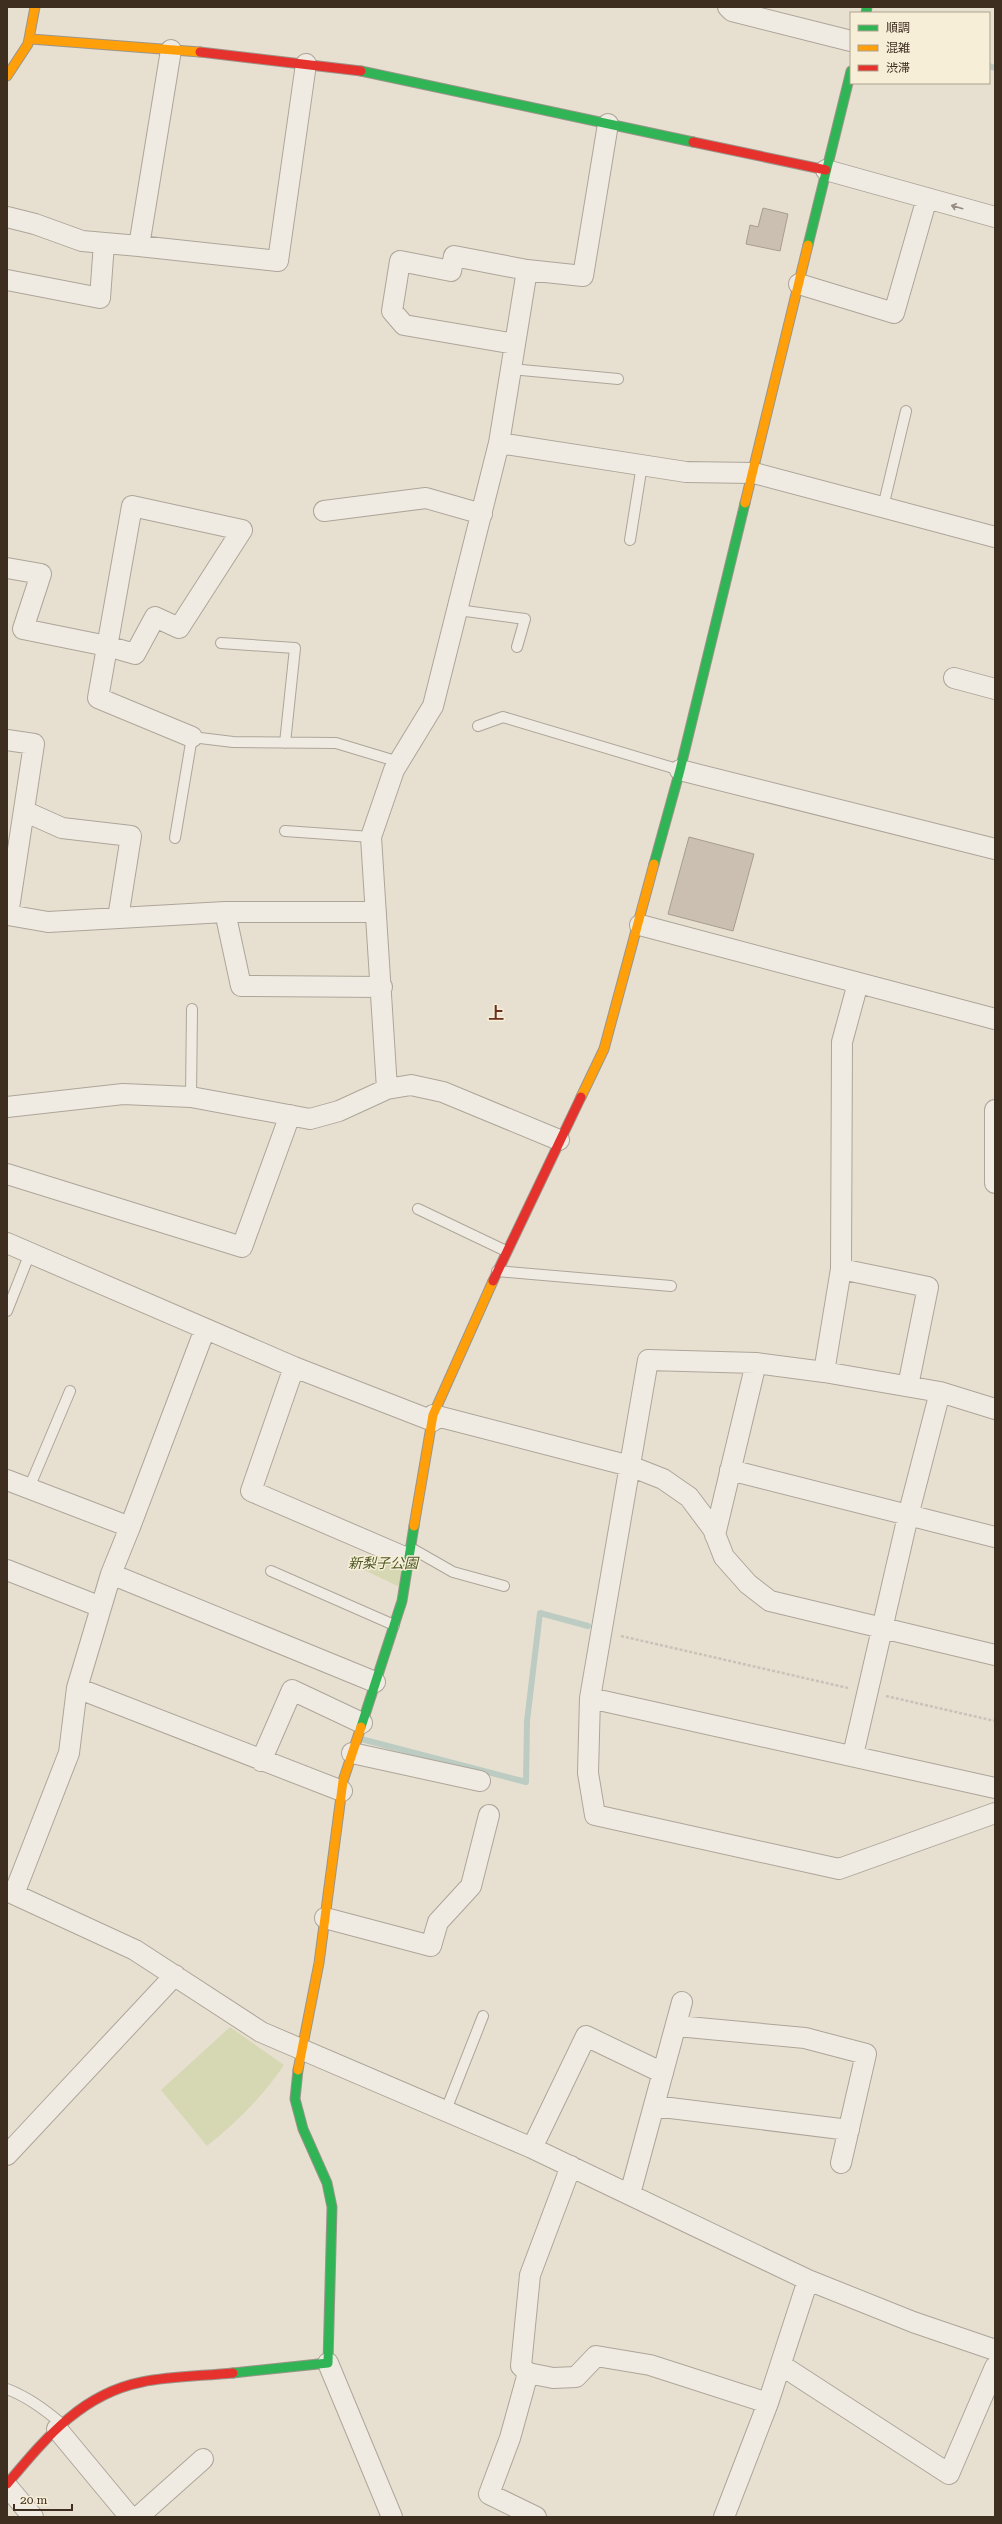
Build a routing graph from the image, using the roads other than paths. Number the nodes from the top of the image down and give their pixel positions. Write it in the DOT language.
graph roads {
  1 [pos="35,7"];
  2 [pos="728,7"];
  3 [pos="31,39"];
  4 [pos="850,41"];
  5 [pos="171,50"];
  6 [pos="306,64"];
  7 [pos="850,75"];
  8 [pos="7,76"];
  9 [pos="608,124"];
  10 [pos="826,170"];
  11 [pos="927,198"];
  12 [pos="7,217"];
  13 [pos="995,217"];
  14 [pos="104,243"];
  15 [pos="139,246"];
  16 [pos="527,270"];
  17 [pos="7,280"];
  18 [pos="799,284"];
  19 [pos="515,344"];
  20 [pos="511,369"];
  21 [pos="618,379"];
  22 [pos="906,411"];
  23 [pos="499,443"];
  24 [pos="642,465"];
  25 [pos="754,473"];
  26 [pos="883,507"];
  27 [pos="324,511"];
  28 [pos="482,514"];
  29 [pos="995,537"];
  30 [pos="630,540"];
  31 [pos="7,568"];
  32 [pos="458,610"];
  33 [pos="221,643"];
  34 [pos="108,646"];
  35 [pos="517,647"];
  36 [pos="954,678"];
  37 [pos="995,689"];
  38 [pos="478,726"];
  39 [pos="192,737"];
  40 [pos="7,740"];
  41 [pos="285,743"];
  42 [pos="399,762"];
  43 [pos="680,770"];
  44 [pos="24,811"];
  45 [pos="285,831"];
  46 [pos="371,837"];
  47 [pos="175,838"];
  48 [pos="995,848"];
  49 [pos="225,912"];
  50 [pos="376,912"];
  51 [pos="118,918"];
  52 [pos="640,925"];
  53 [pos="858,983"];
  54 [pos="382,987"];
  55 [pos="192,1009"];
  56 [pos="995,1019"];
  57 [pos="387,1089"];
  58 [pos="191,1097"];
  59 [pos="7,1108"];
  60 [pos="995,1110"];
  61 [pos="290,1115"];
  62 [pos="995,1124"];
  63 [pos="559,1140"];
  64 [pos="7,1174"];
  65 [pos="995,1183"];
  66 [pos="418,1209"];
  67 [pos="7,1243"];
  68 [pos="506,1251"];
  69 [pos="30,1253"];
  70 [pos="842,1269"];
  71 [pos="497,1271"];
  72 [pos="671,1286"];
  73 [pos="7,1311"];
  74 [pos="205,1329"];
  75 [pos="756,1363"];
  76 [pos="294,1367"];
  77 [pos="824,1372"];
  78 [pos="908,1386"];
  79 [pos="70,1391"];
  80 [pos="940,1392"];
  81 [pos="995,1409"];
  82 [pos="433,1418"];
  83 [pos="630,1466"];
  84 [pos="730,1470"];
  85 [pos="7,1480"];
  86 [pos="29,1488"];
  87 [pos="908,1516"];
  88 [pos="130,1527"];
  89 [pos="715,1535"];
  90 [pos="995,1537"];
  91 [pos="410,1553"];
  92 [pos="7,1570"];
  93 [pos="271,1571"];
  94 [pos="111,1574"];
  95 [pos="504,1586"];
  96 [pos="101,1607"];
  97 [pos="394,1625"];
  98 [pos="881,1626"];
  99 [pos="995,1655"];
  100 [pos="375,1682"];
  101 [pos="77,1688"];
  102 [pos="590,1698"];
  103 [pos="362,1723"];
  104 [pos="352,1753"];
  105 [pos="853,1755"];
  106 [pos="261,1761"];
  107 [pos="480,1782"];
  108 [pos="995,1788"];
  109 [pos="342,1791"];
  110 [pos="995,1813"];
  111 [pos="489,1815"];
  112 [pos="10,1892"];
  113 [pos="325,1918"];
  114 [pos="175,1975"];
  115 [pos="682,2002"];
  116 [pos="483,2016"];
  117 [pos="677,2026"];
  118 [pos="301,2048"];
  119 [pos="663,2073"];
  120 [pos="654,2106"];
  121 [pos="446,2110"];
  122 [pos="849,2130"];
  123 [pos="532,2148"];
  124 [pos="7,2155"];
  125 [pos="841,2163"];
  126 [pos="571,2166"];
  127 [pos="630,2194"];
  128 [pos="808,2280"];
  129 [pos="995,2350"];
  130 [pos="328,2363"];
  131 [pos="781,2366"];
  132 [pos="995,2367"];
  133 [pos="528,2374"];
  134 [pos="7,2389"];
  135 [pos="768,2404"];
  136 [pos="59,2426"];
  137 [pos="203,2459"];
  138 [pos="7,2485"];
  139 [pos="33,2517"];
  140 [pos="130,2517"];
  141 [pos="138,2517"];
  142 [pos="392,2517"];
  143 [pos="536,2517"];
  144 [pos="724,2517"];
  1 -- 3 [label="street"];
  2 -- 4 [label="street"];
  3 -- 5 [label="street"];
  3 -- 8 [label="street"];
  5 -- 6 [label="street"];
  5 -- 15 [label="street"];
  6 -- 9 [label="street"];
  6 -- 15 [label="street"];
  7 -- 10 [label="street"];
  9 -- 10 [label="street"];
  9 -- 16 [label="street"];
  10 -- 11 [label="street"];
  10 -- 18 [label="street"];
  13 -- 11 [label="street, one-way"];
  11 -- 18 [label="street"];
  12 -- 14 [label="street"];
  14 -- 15 [label="street"];
  14 -- 17 [label="street"];
  16 -- 19 [label="street"];
  16 -- 19 [label="street"];
  18 -- 25 [label="street"];
  19 -- 20 [label="street"];
  20 -- 21 [label="lane"];
  20 -- 23 [label="street"];
  22 -- 26 [label="lane"];
  23 -- 24 [label="street"];
  23 -- 28 [label="street"];
  24 -- 25 [label="street"];
  24 -- 30 [label="lane"];
  25 -- 26 [label="street"];
  25 -- 43 [label="street"];
  26 -- 29 [label="street"];
  27 -- 28 [label="street"];
  28 -- 32 [label="street"];
  31 -- 34 [label="street"];
  32 -- 35 [label="lane"];
  32 -- 42 [label="street"];
  33 -- 41 [label="lane"];
  34 -- 34 [label="street"];
  34 -- 39 [label="street"];
  36 -- 37 [label="street"];
  38 -- 43 [label="lane"];
  39 -- 41 [label="lane"];
  39 -- 47 [label="lane"];
  40 -- 44 [label="street"];
  41 -- 42 [label="lane"];
  42 -- 46 [label="street"];
  43 -- 48 [label="street"];
  43 -- 52 [label="street"];
  44 -- 51 [label="street"];
  44 -- 51 [label="street"];
  45 -- 46 [label="lane"];
  46 -- 50 [label="street"];
  49 -- 50 [label="street"];
  49 -- 51 [label="street"];
  49 -- 54 [label="street"];
  50 -- 54 [label="street"];
  52 -- 53 [label="street"];
  52 -- 63 [label="street"];
  53 -- 56 [label="street"];
  53 -- 70 [label="street"];
  54 -- 57 [label="street"];
  55 -- 58 [label="lane"];
  57 -- 61 [label="street"];
  57 -- 63 [label="street"];
  58 -- 59 [label="street"];
  58 -- 61 [label="street"];
  60 -- 62 [label="street"];
  61 -- 64 [label="street"];
  62 -- 65 [label="street"];
  63 -- 68 [label="street"];
  66 -- 68 [label="lane"];
  67 -- 69 [label="street"];
  68 -- 71 [label="street"];
  69 -- 73 [label="lane"];
  69 -- 74 [label="street"];
  70 -- 77 [label="street"];
  70 -- 78 [label="street"];
  71 -- 72 [label="lane"];
  71 -- 82 [label="street"];
  74 -- 76 [label="street"];
  74 -- 88 [label="street"];
  75 -- 77 [label="street"];
  75 -- 83 [label="street"];
  75 -- 84 [label="street"];
  76 -- 82 [label="street"];
  76 -- 91 [label="street"];
  77 -- 78 [label="street"];
  78 -- 80 [label="street"];
  79 -- 86 [label="lane"];
  80 -- 81 [label="street"];
  80 -- 87 [label="street"];
  82 -- 83 [label="street"];
  82 -- 91 [label="street"];
  83 -- 89 [label="street"];
  83 -- 102 [label="street"];
  84 -- 87 [label="street"];
  84 -- 89 [label="street"];
  85 -- 86 [label="street"];
  86 -- 88 [label="street"];
  87 -- 90 [label="street"];
  87 -- 98 [label="street"];
  88 -- 94 [label="street"];
  89 -- 98 [label="street"];
  91 -- 95 [label="lane"];
  91 -- 97 [label="street"];
  92 -- 96 [label="street"];
  93 -- 97 [label="lane"];
  94 -- 96 [label="street"];
  94 -- 100 [label="street"];
  96 -- 101 [label="street"];
  97 -- 100 [label="street"];
  98 -- 99 [label="street"];
  98 -- 105 [label="street"];
  100 -- 103 [label="street"];
  101 -- 106 [label="street"];
  101 -- 112 [label="street"];
  102 -- 105 [label="street"];
  102 -- 110 [label="street"];
  103 -- 104 [label="street"];
  103 -- 106 [label="street"];
  104 -- 107 [label="street"];
  104 -- 109 [label="street"];
  105 -- 108 [label="street"];
  106 -- 109 [label="street"];
  109 -- 113 [label="street"];
  111 -- 113 [label="street"];
  112 -- 114 [label="street"];
  113 -- 118 [label="street"];
  114 -- 118 [label="street"];
  114 -- 124 [label="street"];
  115 -- 117 [label="street"];
  116 -- 121 [label="lane"];
  117 -- 119 [label="street"];
  117 -- 122 [label="street"];
  118 -- 121 [label="street"];
  118 -- 130 [label="street"];
  119 -- 120 [label="street"];
  119 -- 123 [label="street"];
  120 -- 122 [label="street"];
  120 -- 127 [label="street"];
  121 -- 123 [label="street"];
  122 -- 125 [label="street"];
  123 -- 126 [label="street"];
  126 -- 127 [label="street"];
  126 -- 133 [label="street"];
  127 -- 128 [label="street"];
  128 -- 129 [label="street"];
  128 -- 131 [label="street"];
  130 -- 136 [label="street"];
  130 -- 142 [label="street"];
  131 -- 132 [label="street"];
  131 -- 135 [label="street"];
  133 -- 135 [label="street"];
  133 -- 143 [label="street"];
  134 -- 136 [label="lane"];
  135 -- 144 [label="street"];
  136 -- 138 [label="street"];
  136 -- 140 [label="street"];
  137 -- 141 [label="street"];
  138 -- 139 [label="street"];
}
